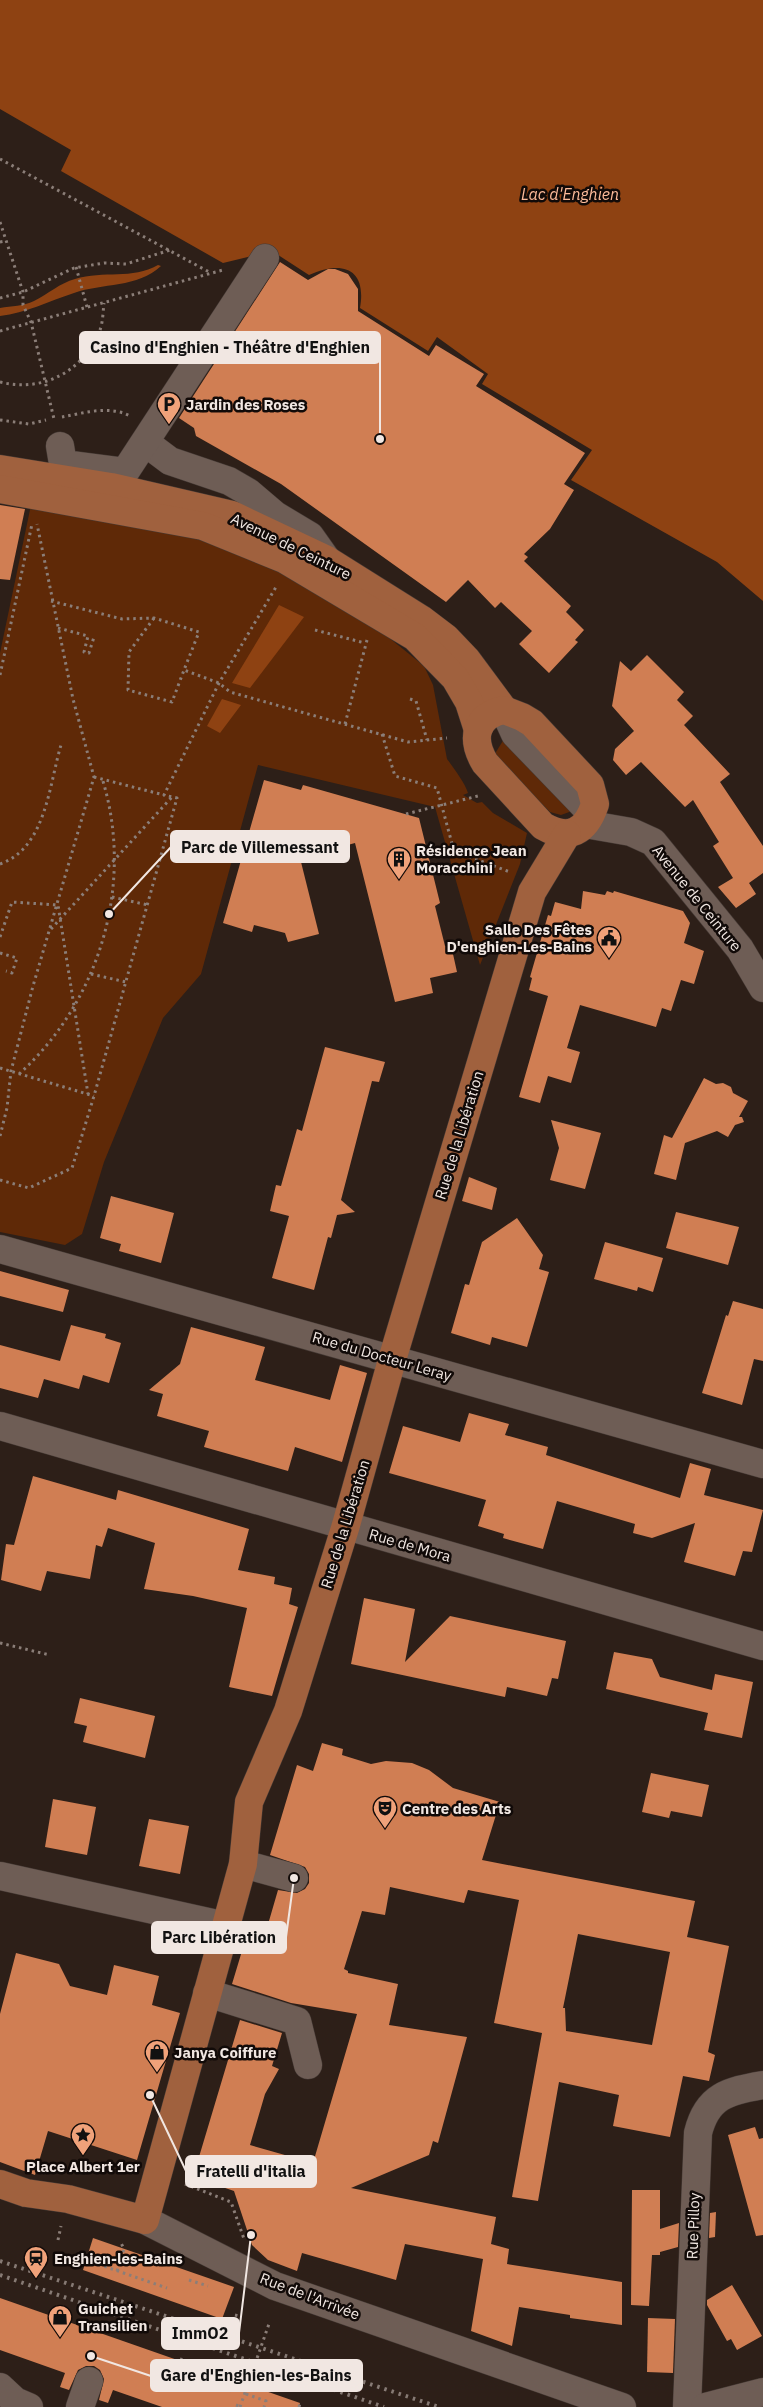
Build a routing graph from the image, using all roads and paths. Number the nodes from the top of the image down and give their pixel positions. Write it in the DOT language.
graph roads {
  1 [pos="0,159"];
  2 [pos="0,222"];
  3 [pos="6,241"];
  4 [pos="0,242"];
  5 [pos="170,250"];
  6 [pos="265,258"];
  7 [pos="76,267"];
  8 [pos="212,273"];
  9 [pos="22,292"];
  10 [pos="0,298"];
  11 [pos="104,303"];
  12 [pos="87,307"];
  13 [pos="31,322"];
  14 [pos="0,331"];
  15 [pos="0,382"];
  16 [pos="45,383"];
  17 [pos="54,419"];
  18 [pos="0,420"];
  19 [pos="150,437"];
  20 [pos="60,446"];
  21 [pos="0,469"];
  22 [pos="0,489"];
  23 [pos="327,560"];
  24 [pos="276,586"];
  25 [pos="51,601"];
  26 [pos="154,618"];
  27 [pos="58,628"];
  28 [pos="315,630"];
  29 [pos="94,637"];
  30 [pos="184,670"];
  31 [pos="0,675"];
  32 [pos="219,683"];
  33 [pos="410,699"];
  34 [pos="504,710"];
  35 [pos="346,724"];
  36 [pos="478,730"];
  37 [pos="382,734"];
  38 [pos="447,738"];
  39 [pos="427,740"];
  40 [pos="61,745"];
  41 [pos="94,777"];
  42 [pos="102,778"];
  43 [pos="164,795"];
  44 [pos="172,797"];
  45 [pos="469,798"];
  46 [pos="442,805"];
  47 [pos="406,814"];
  48 [pos="581,824"];
  49 [pos="114,860"];
  50 [pos="0,864"];
  51 [pos="510,872"];
  52 [pos="112,897"];
  53 [pos="58,905"];
  54 [pos="148,905"];
  55 [pos="60,919"];
  56 [pos="50,930"];
  57 [pos="0,939"];
  58 [pos="0,953"];
  59 [pos="6,971"];
  60 [pos="91,974"];
  61 [pos="126,982"];
  62 [pos="763,988"];
  63 [pos="74,1006"];
  64 [pos="0,1068"];
  65 [pos="11,1072"];
  66 [pos="19,1074"];
  67 [pos="88,1094"];
  68 [pos="94,1096"];
  69 [pos="0,1136"];
  70 [pos="0,1180"];
  71 [pos="0,1249"];
  72 [pos="392,1360"];
  73 [pos="0,1426"];
  74 [pos="763,1464"];
  75 [pos="346,1525"];
  76 [pos="0,1643"];
  77 [pos="763,1646"];
  78 [pos="50,1655"];
  79 [pos="243,1864"];
  80 [pos="0,1876"];
  81 [pos="294,1878"];
  82 [pos="226,1926"];
  83 [pos="207,1993"];
  84 [pos="308,2066"];
  85 [pos="763,2085"];
  86 [pos="182,2183"];
  87 [pos="0,2184"];
  88 [pos="146,2220"];
  89 [pos="117,2236"];
  90 [pos="245,2240"];
  91 [pos="86,2260"];
  92 [pos="117,2270"];
  93 [pos="167,2288"];
  94 [pos="270,2321"];
  95 [pos="180,2359"];
  96 [pos="189,2362"];
  97 [pos="161,2366"];
  98 [pos="89,2382"];
  99 [pos="0,2386"];
  100 [pos="234,2392"];
  101 [pos="763,2392"];
  102 [pos="246,2394"];
  103 [pos="239,2406"];
  104 [pos="29,2407"];
  105 [pos="80,2407"];
  106 [pos="264,2407"];
  107 [pos="622,2407"];
  108 [pos="687,2407"];
  109 [pos="705,2407"];
  1 -- 5 [label="path"];
  2 -- 3 [label="path"];
  3 -- 4 [label="path"];
  3 -- 9 [label="path"];
  5 -- 7 [label="path"];
  5 -- 8 [label="path"];
  6 -- 8 [label="path"];
  6 -- 19 [label="street"];
  7 -- 9 [label="path"];
  7 -- 12 [label="path"];
  8 -- 11 [label="path"];
  9 -- 10 [label="path"];
  9 -- 13 [label="path"];
  11 -- 12 [label="path"];
  11 -- 16 [label="path"];
  12 -- 13 [label="path"];
  13 -- 14 [label="path"];
  13 -- 16 [label="path"];
  15 -- 16 [label="path"];
  16 -- 17 [label="path"];
  17 -- 18 [label="path"];
  17 -- 19 [label="path"];
  19 -- 20 [label="street"];
  19 -- 23 [label="street"];
  21 -- 23 [label="main road, Avenue de Ceinture"];
  22 -- 36 [label="main road, Avenue de Ceinture"];
  23 -- 34 [label="main road, Avenue de Ceinture"];
  24 -- 32 [label="path"];
  25 -- 26 [label="path"];
  25 -- 27 [label="path"];
  25 -- 31 [label="path"];
  26 -- 30 [label="path"];
  26 -- 30 [label="path"];
  27 -- 29 [label="path"];
  27 -- 41 [label="path"];
  28 -- 35 [label="path"];
  30 -- 32 [label="path"];
  32 -- 35 [label="path"];
  32 -- 43 [label="path"];
  33 -- 39 [label="path"];
  34 -- 36 [label="main road"];
  34 -- 48 [label="main road"];
  35 -- 37 [label="path"];
  36 -- 48 [label="main road, Avenue de Ceinture"];
  37 -- 39 [label="path"];
  37 -- 46 [label="path"];
  38 -- 39 [label="path"];
  40 -- 50 [label="path"];
  41 -- 42 [label="path"];
  41 -- 53 [label="path"];
  42 -- 43 [label="path"];
  42 -- 49 [label="path"];
  43 -- 44 [label="path"];
  44 -- 49 [label="path"];
  44 -- 54 [label="path"];
  45 -- 46 [label="path"];
  46 -- 47 [label="path"];
  46 -- 51 [label="path"];
  48 -- 62 [label="street, Avenue de Ceinture"];
  48 -- 72 [label="main road, Rue de la Libération"];
  49 -- 52 [label="path"];
  49 -- 55 [label="path"];
  52 -- 54 [label="path"];
  52 -- 60 [label="path"];
  53 -- 55 [label="path"];
  53 -- 56 [label="path"];
  53 -- 57 [label="path"];
  54 -- 61 [label="path"];
  55 -- 56 [label="path"];
  55 -- 63 [label="path"];
  56 -- 65 [label="path"];
  58 -- 59 [label="path"];
  60 -- 61 [label="path"];
  60 -- 63 [label="path"];
  61 -- 68 [label="path"];
  63 -- 66 [label="path"];
  63 -- 67 [label="path"];
  64 -- 65 [label="path"];
  65 -- 66 [label="path"];
  65 -- 69 [label="path"];
  66 -- 67 [label="path"];
  67 -- 68 [label="path"];
  68 -- 70 [label="path"];
  71 -- 72 [label="street, Rue du Docteur Leray"];
  72 -- 74 [label="street, Rue du Docteur Leray"];
  72 -- 75 [label="main road, Rue de la Libération"];
  73 -- 75 [label="street, Rue de Mora"];
  75 -- 77 [label="street, Rue de Mora"];
  75 -- 79 [label="main road, Rue de la Libération"];
  76 -- 78 [label="path"];
  79 -- 81 [label="street"];
  79 -- 82 [label="main road, Rue de la Libération"];
  80 -- 82 [label="street"];
  82 -- 83 [label="main road, Rue de la Libération"];
  83 -- 84 [label="street"];
  83 -- 88 [label="main road, Rue de la Libération"];
  85 -- 108 [label="street, Rue Pilloy"];
  86 -- 90 [label="path"];
  87 -- 88 [label="main road, Rue de l'Arrivée"];
  88 -- 107 [label="street, Rue de l'Arrivée"];
  89 -- 92 [label="path"];
  91 -- 92 [label="path"];
  92 -- 93 [label="path"];
  94 -- 103 [label="path, bridge"];
  95 -- 96 [label="path"];
  97 -- 100 [label="path"];
  98 -- 105 [label="street"];
  99 -- 104 [label="street"];
  101 -- 109 [label="street"];
  102 -- 106 [label="path"];
}
